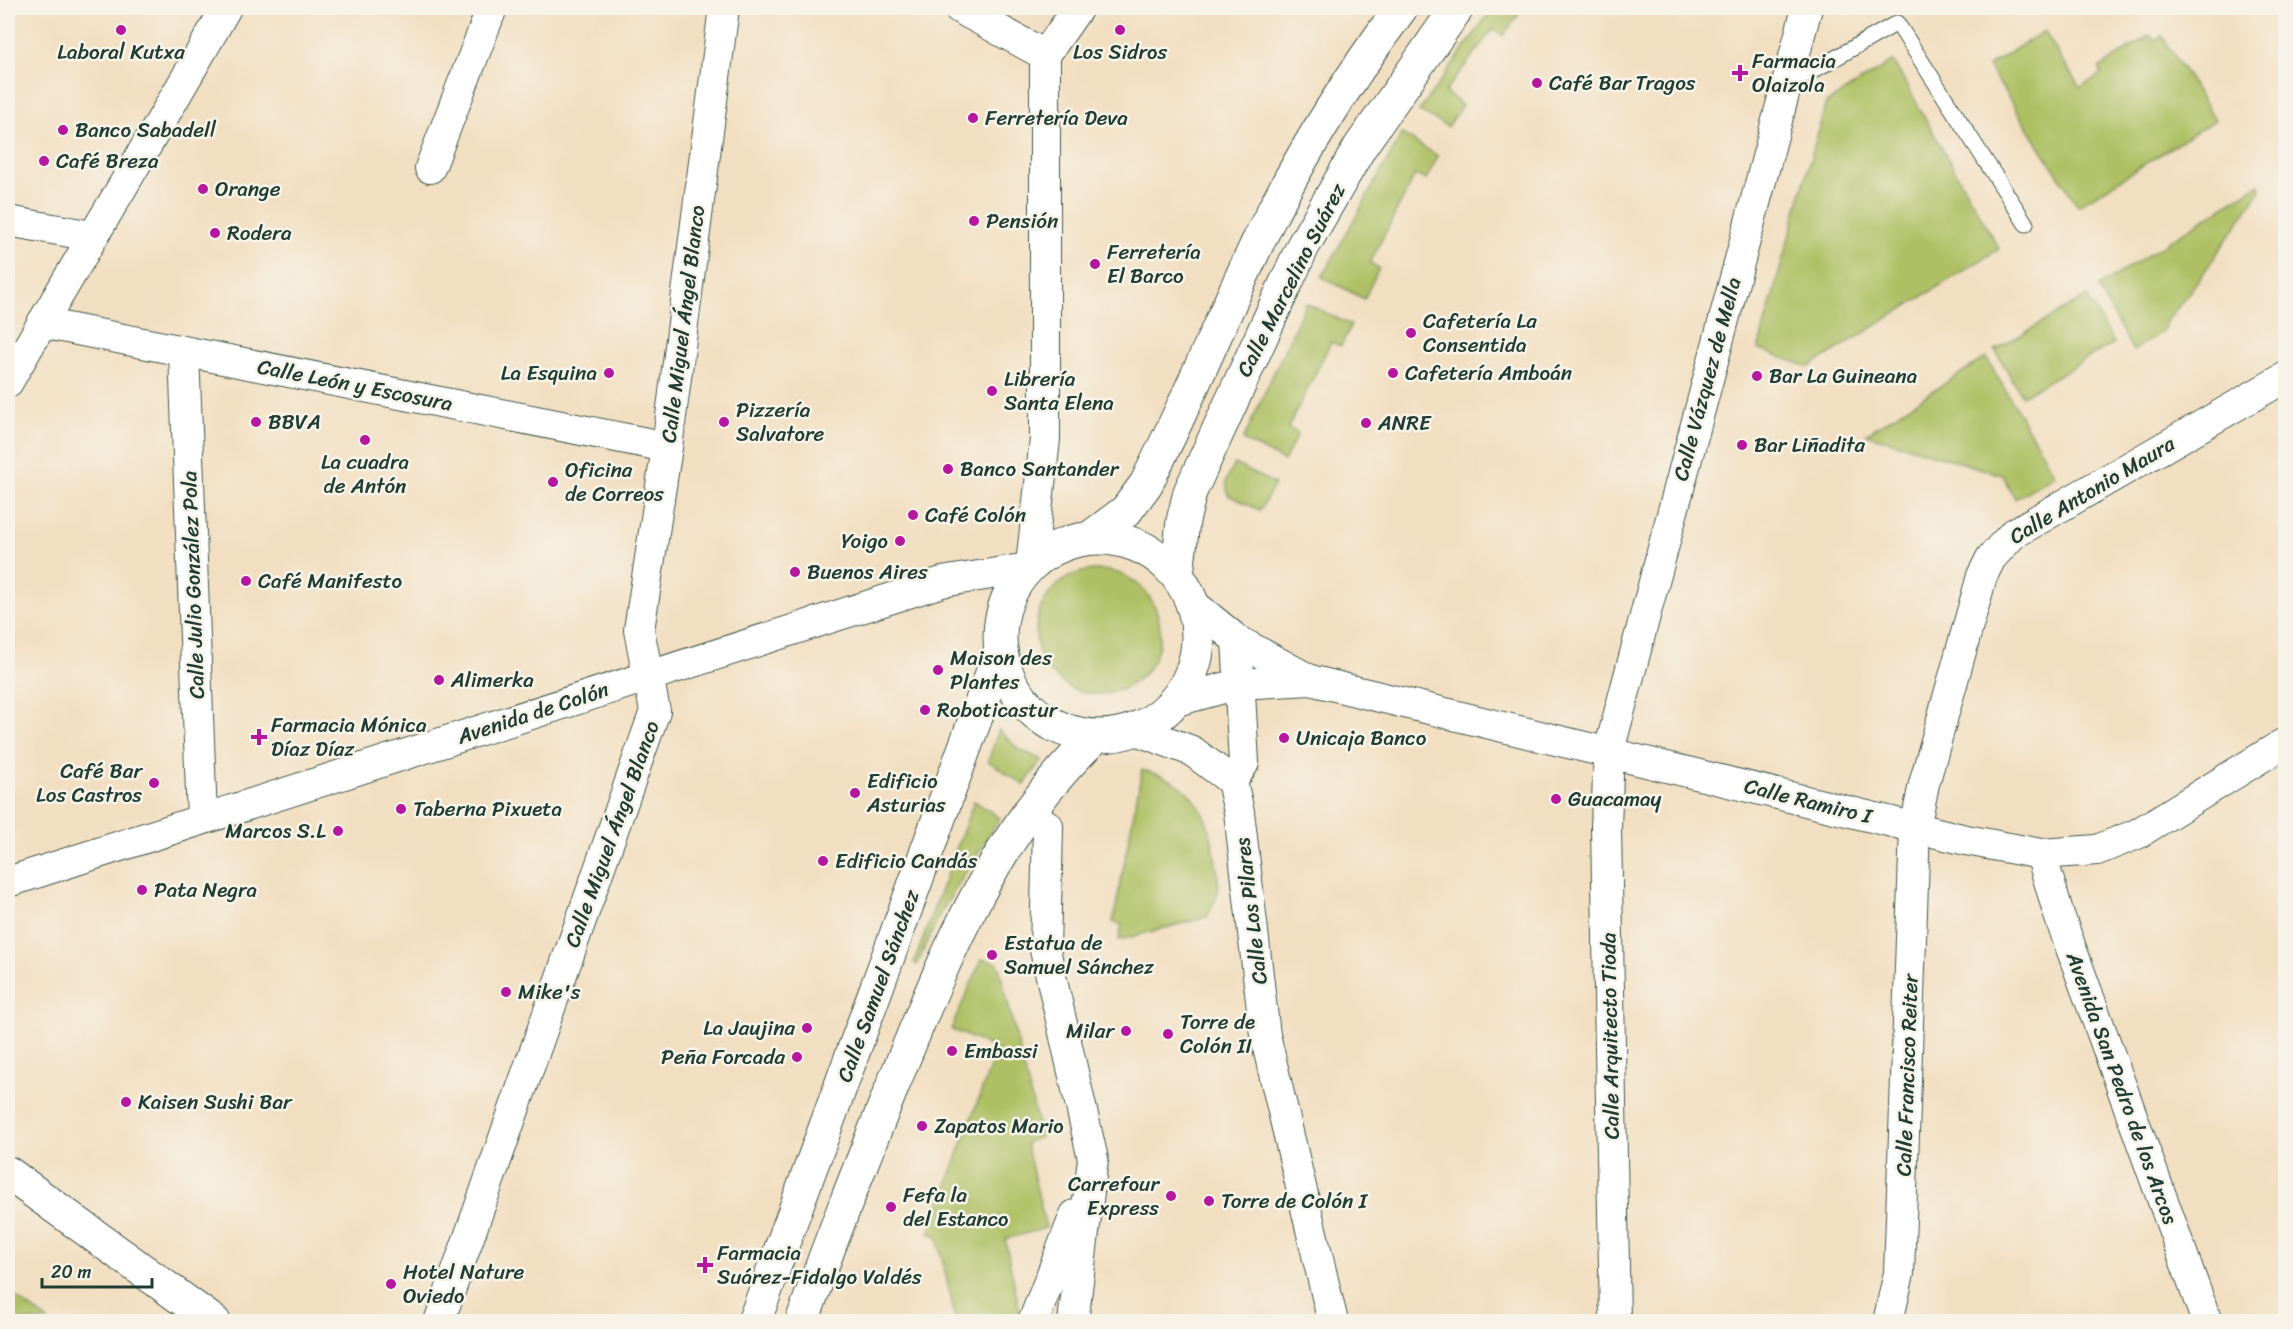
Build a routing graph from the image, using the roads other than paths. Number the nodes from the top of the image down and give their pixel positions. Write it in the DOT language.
graph roads {
  1 [pos="225,8"];
  2 [pos="492,8"];
  3 [pos="724,8"];
  4 [pos="958,8"];
  5 [pos="1078,8"];
  6 [pos="1401,8"];
  7 [pos="1457,8"];
  8 [pos="1807,8"];
  9 [pos="1045,55"];
  10 [pos="1784,87"];
  11 [pos="430,168"];
  12 [pos="8,221"];
  13 [pos="2026,224"];
  14 [pos="92,236"];
  15 [pos="42,323"];
  16 [pos="184,352"];
  17 [pos="2286,377"];
  18 [pos="8,382"];
  19 [pos="667,447"];
  20 [pos="1090,538"];
  21 [pos="1029,566"];
  22 [pos="1177,575"];
  23 [pos="1193,604"];
  24 [pos="1237,640"];
  25 [pos="1001,649"];
  26 [pos="648,676"];
  27 [pos="1310,680"];
  28 [pos="1238,684"];
  29 [pos="1176,701"];
  30 [pos="1136,730"];
  31 [pos="1095,737"];
  32 [pos="2286,742"];
  33 [pos="1609,751"];
  34 [pos="1232,781"];
  35 [pos="1027,812"];
  36 [pos="202,819"];
  37 [pos="1915,828"];
  38 [pos="2041,854"];
  39 [pos="8,882"];
  40 [pos="8,1173"];
  41 [pos="1091,1173"];
  42 [pos="214,1322"];
  43 [pos="440,1322"];
  44 [pos="754,1322"];
  45 [pos="802,1322"];
  46 [pos="1033,1322"];
  47 [pos="1073,1322"];
  48 [pos="1333,1322"];
  49 [pos="1615,1322"];
  50 [pos="1888,1322"];
  51 [pos="2207,1322"];
  1 -- 14 [label="street"];
  2 -- 11 [label="street"];
  3 -- 19 [label="street, Calle Miguel Ángel Blanco"];
  4 -- 9 [label="street"];
  5 -- 9 [label="street"];
  6 -- 20 [label="main road, Calle Marcelino Suárez"];
  7 -- 22 [label="main road, Calle Marcelino Suárez"];
  8 -- 10 [label="street, Calle Vázquez de Mella"];
  9 -- 21 [label="street"];
  10 -- 13 [label="lane"];
  10 -- 33 [label="street, Calle Vázquez de Mella"];
  12 -- 14 [label="street"];
  14 -- 15 [label="street"];
  15 -- 16 [label="street, Calle León y Escosura"];
  15 -- 18 [label="street"];
  16 -- 19 [label="street, Calle León y Escosura"];
  16 -- 36 [label="street, Calle Julio González Pola"];
  17 -- 37 [label="street, Calle Antonio Maura"];
  19 -- 26 [label="street, Calle Miguel Ángel Blanco"];
  20 -- 21 [label="main road"];
  20 -- 22 [label="main road"];
  21 -- 25 [label="main road"];
  21 -- 26 [label="street, Avenida de Colón"];
  22 -- 23 [label="main road"];
  23 -- 24 [label="street, Calle Ramiro I"];
  23 -- 29 [label="main road"];
  24 -- 27 [label="street, Calle Ramiro I"];
  24 -- 28 [label="street"];
  25 -- 31 [label="main road"];
  25 -- 44 [label="main road, Calle Samuel Sánchez"];
  26 -- 36 [label="street, Avenida de Colón"];
  26 -- 43 [label="street, Calle Miguel Ángel Blanco"];
  27 -- 28 [label="street, Calle Ramiro I"];
  27 -- 33 [label="street, Calle Ramiro I"];
  28 -- 29 [label="street, Calle Ramiro I"];
  28 -- 34 [label="street"];
  29 -- 30 [label="main road"];
  30 -- 31 [label="main road"];
  30 -- 34 [label="street"];
  31 -- 35 [label="main road"];
  32 -- 38 [label="street, Calle Ramiro I"];
  33 -- 37 [label="street, Calle Ramiro I"];
  33 -- 49 [label="street, Calle Arquitecto Tioda"];
  34 -- 48 [label="street, Calle Los Pilares"];
  35 -- 41 [label="street"];
  35 -- 45 [label="main road"];
  36 -- 39 [label="street, Avenida de Colón"];
  37 -- 38 [label="street, Calle Ramiro I"];
  37 -- 50 [label="street, Calle Francisco Reiter"];
  38 -- 51 [label="street, Avenida San Pedro de los Arcos"];
  40 -- 42 [label="main road"];
  41 -- 46 [label="street"];
  41 -- 47 [label="street"];
}
